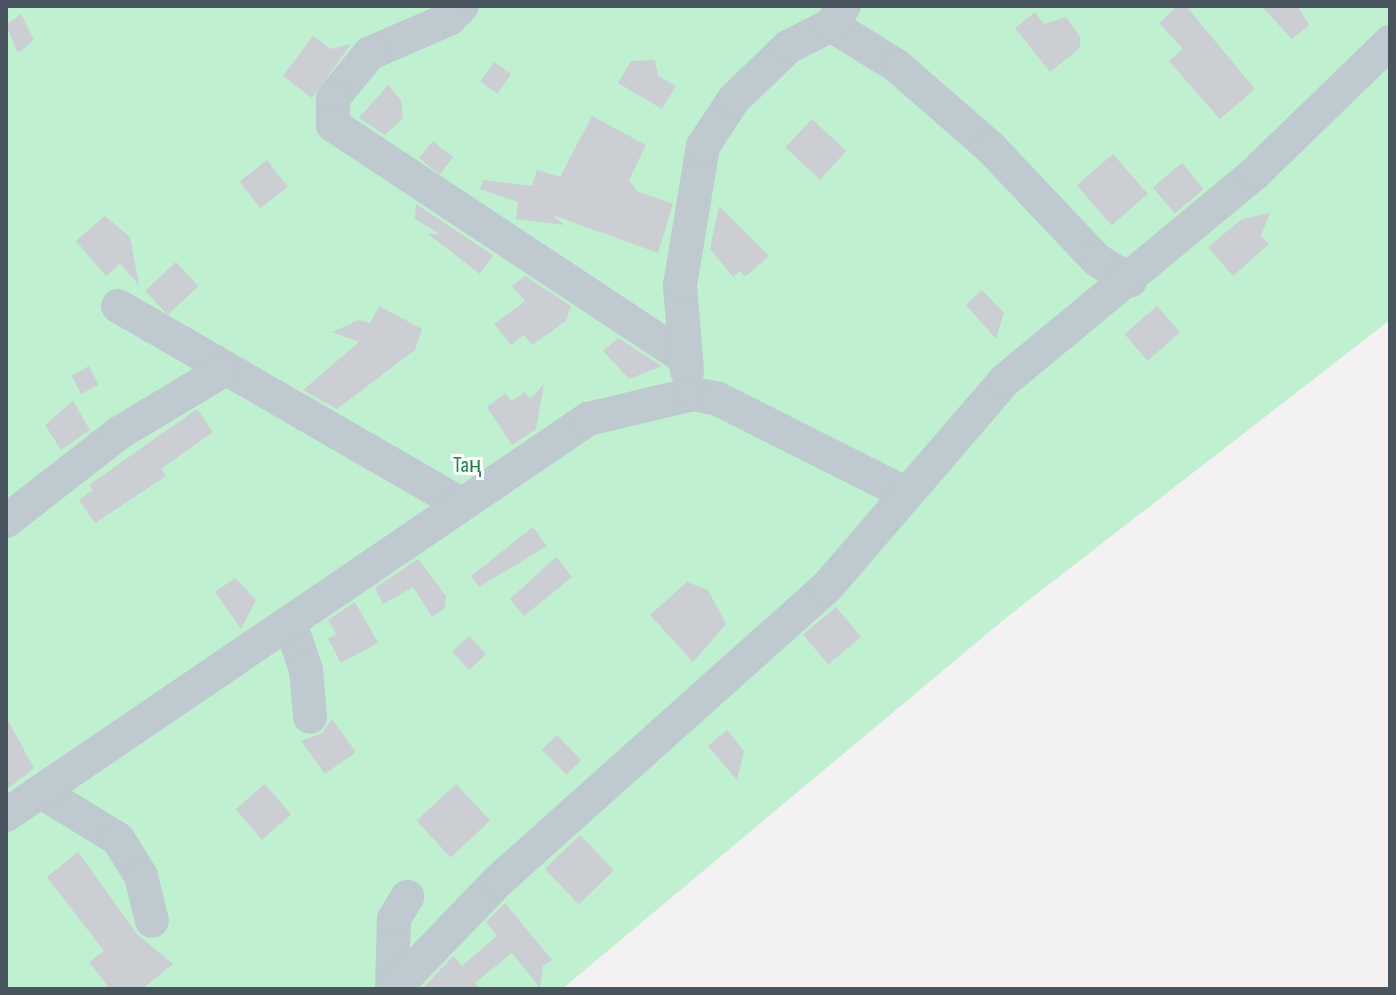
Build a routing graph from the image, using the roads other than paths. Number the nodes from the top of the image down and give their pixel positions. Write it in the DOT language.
graph roads {
  1 [pos="462,6"];
  2 [pos="838,16"];
  3 [pos="1390,42"];
  4 [pos="1130,281"];
  5 [pos="118,306"];
  6 [pos="684,357"];
  7 [pos="222,371"];
  8 [pos="693,394"];
  9 [pos="905,493"];
  10 [pos="459,503"];
  11 [pos="6,521"];
  12 [pos="290,623"];
  13 [pos="310,717"];
  14 [pos="43,793"];
  15 [pos="6,815"];
  16 [pos="407,897"];
  17 [pos="152,921"];
  18 [pos="393,989"];
  1 -- 6 [label="street"];
  2 -- 4 [label="street"];
  2 -- 6 [label="street"];
  3 -- 4 [label="street"];
  4 -- 9 [label="street"];
  5 -- 7 [label="street"];
  6 -- 8 [label="street"];
  7 -- 10 [label="street"];
  7 -- 11 [label="street"];
  8 -- 9 [label="street"];
  8 -- 10 [label="street"];
  9 -- 18 [label="street"];
  10 -- 12 [label="street"];
  12 -- 13 [label="street"];
  12 -- 14 [label="street"];
  14 -- 15 [label="street"];
  14 -- 17 [label="street"];
  16 -- 18 [label="street"];
}
